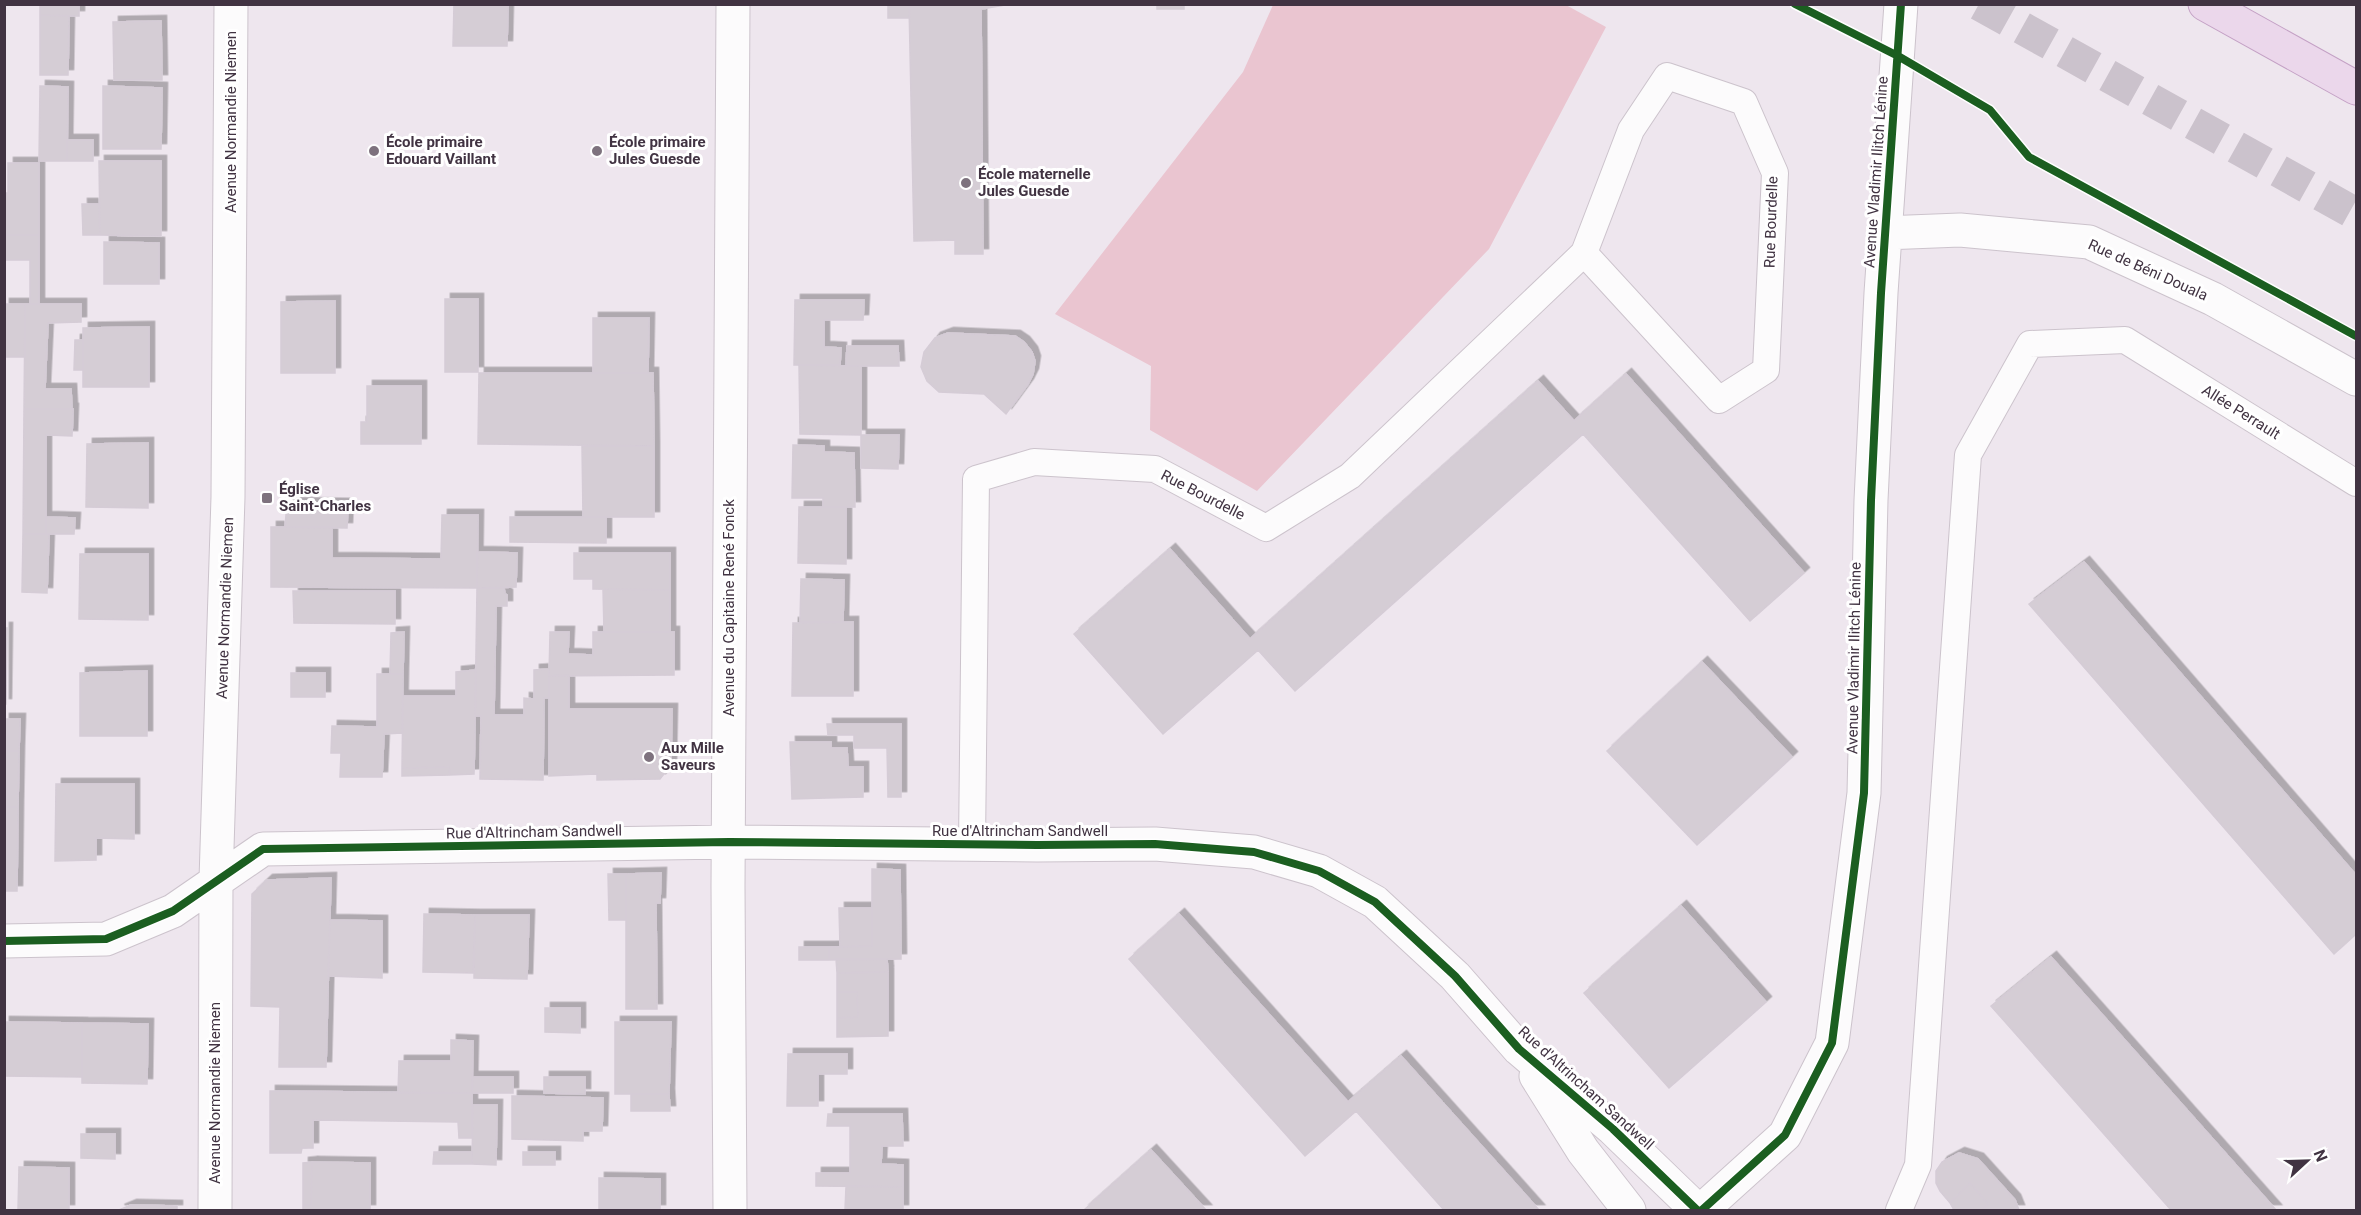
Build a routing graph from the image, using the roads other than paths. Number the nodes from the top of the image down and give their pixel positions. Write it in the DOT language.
graph roads {
  1 [pos="231,4"];
  2 [pos="733,4"];
  3 [pos="1900,4"];
  4 [pos="2205,4"];
  5 [pos="2356,88"];
  6 [pos="1884,233"];
  7 [pos="1584,253"];
  8 [pos="2356,379"];
  9 [pos="2356,483"];
  10 [pos="729,842"];
  11 [pos="972,845"];
  12 [pos="216,880"];
  13 [pos="4,941"];
  14 [pos="1519,1049"];
  15 [pos="214,1210"];
  16 [pos="730,1210"];
  17 [pos="1629,1210"];
  18 [pos="1697,1210"];
  19 [pos="1702,1210"];
  20 [pos="1899,1210"];
  1 -- 12 [label="street, Avenue Normandie Niemen"];
  2 -- 10 [label="street, Avenue du Capitaine René Fonck"];
  3 -- 6 [label="street, Avenue Vladimir Ilitch Lénine"];
  4 -- 5 [label="highway"];
  6 -- 8 [label="street, Rue de Béni Douala"];
  6 -- 19 [label="street, Avenue Vladimir Ilitch Lénine"];
  7 -- 7 [label="lane, Rue Bourdelle"];
  7 -- 11 [label="lane, Rue Bourdelle"];
  9 -- 20 [label="lane, Allée Perrault"];
  10 -- 11 [label="street, Rue d'Altrincham Sandwell"];
  10 -- 12 [label="street, Rue d'Altrincham Sandwell"];
  10 -- 16 [label="street, Avenue du Capitaine René Fonck"];
  11 -- 14 [label="street, Rue d'Altrincham Sandwell"];
  12 -- 13 [label="street, Rue d'Altrincham Sandwell"];
  12 -- 15 [label="street, Avenue Normandie Niemen"];
  14 -- 17 [label="street, Rue d'Altrincham Sandwell"];
  14 -- 18 [label="street, Rue d'Altrincham Sandwell"];
}
